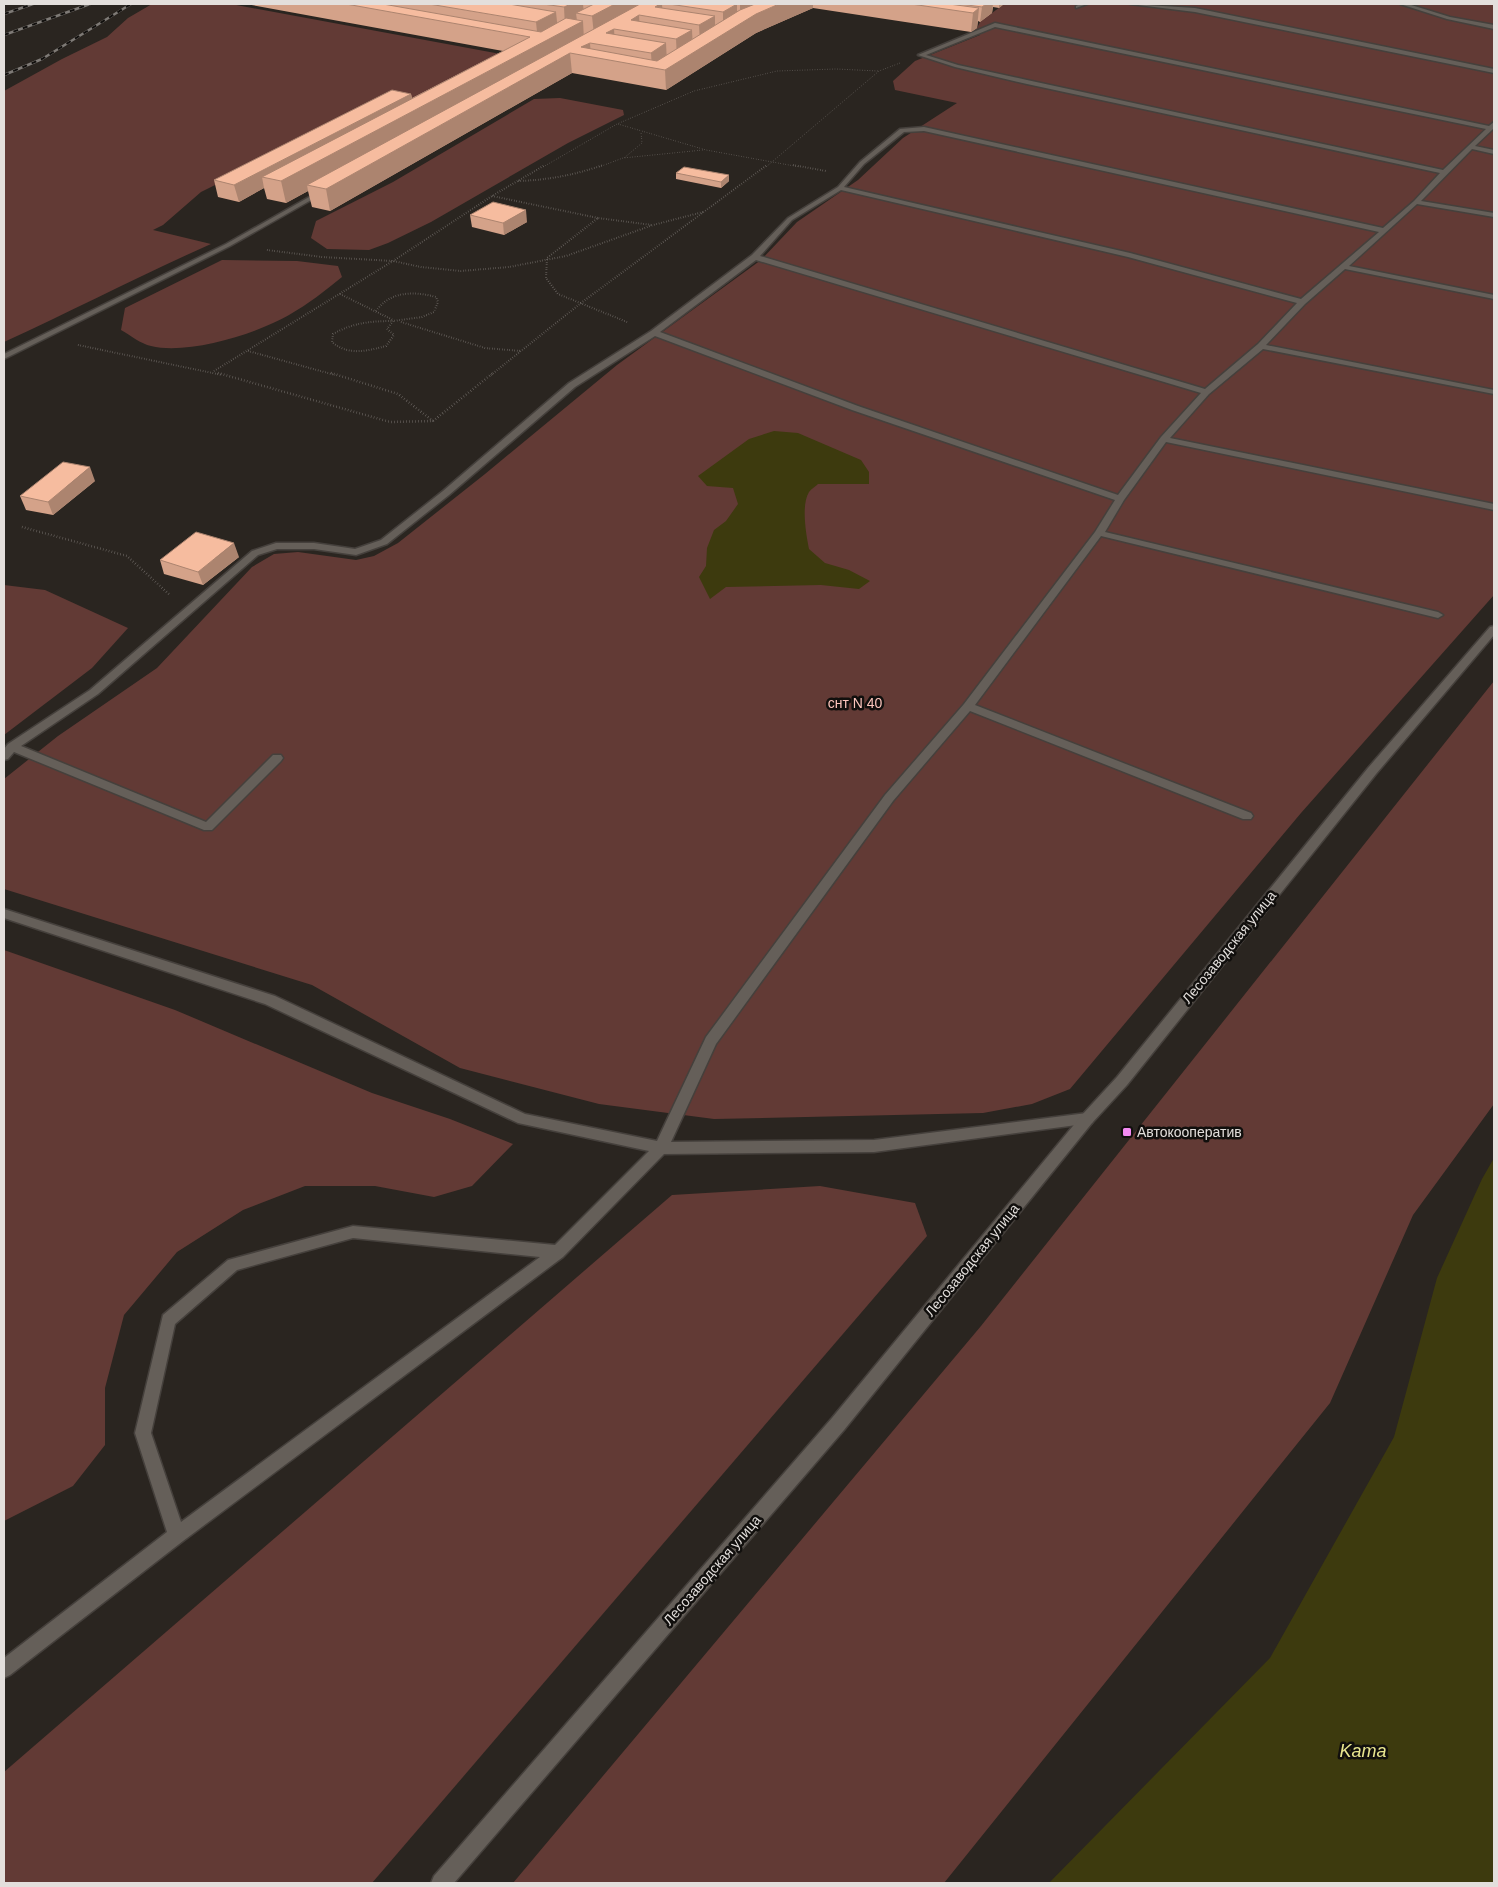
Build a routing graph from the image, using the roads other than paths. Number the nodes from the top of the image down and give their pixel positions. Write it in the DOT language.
graph roads {
  1 [pos="1084,4"];
  2 [pos="1132,4"];
  3 [pos="1403,4"];
  4 [pos="1078,7"];
  5 [pos="1494,27"];
  6 [pos="1494,71"];
  7 [pos="1492,126"];
  8 [pos="1471,147"];
  9 [pos="1494,152"];
  10 [pos="1444,172"];
  11 [pos="333,185"];
  12 [pos="840,188"];
  13 [pos="1416,202"];
  14 [pos="1494,215"];
  15 [pos="1385,231"];
  16 [pos="755,257"];
  17 [pos="1344,267"];
  18 [pos="1494,297"];
  19 [pos="1302,302"];
  20 [pos="654,333"];
  21 [pos="1261,346"];
  22 [pos="4,357"];
  23 [pos="1206,392"];
  24 [pos="1494,392"];
  25 [pos="1164,439"];
  26 [pos="1120,499"];
  27 [pos="1494,507"];
  28 [pos="1099,533"];
  29 [pos="1438,615"];
  30 [pos="1494,629"];
  31 [pos="968,706"];
  32 [pos="12,747"];
  33 [pos="4,756"];
  34 [pos="277,758"];
  35 [pos="1247,816"];
  36 [pos="4,913"];
  37 [pos="1088,1119"];
  38 [pos="661,1148"];
  39 [pos="558,1252"];
  40 [pos="177,1536"];
  41 [pos="4,1669"];
  42 [pos="441,1883"];
  1 -- 4 [label="street"];
  2 -- 6 [label="street"];
  3 -- 5 [label="street"];
  7 -- 8 [label="street"];
  7 -- 10 [label="street"];
  8 -- 9 [label="street"];
  8 -- 10 [label="street"];
  10 -- 13 [label="street"];
  11 -- 22 [label="street"];
  12 -- 15 [label="street"];
  12 -- 16 [label="street"];
  12 -- 19 [label="street"];
  13 -- 14 [label="street"];
  13 -- 15 [label="street"];
  15 -- 17 [label="street"];
  16 -- 20 [label="street"];
  16 -- 23 [label="street"];
  17 -- 18 [label="street"];
  17 -- 19 [label="street"];
  19 -- 21 [label="street"];
  20 -- 26 [label="street"];
  20 -- 32 [label="street"];
  21 -- 23 [label="street"];
  21 -- 24 [label="street"];
  23 -- 25 [label="street"];
  25 -- 26 [label="street"];
  25 -- 27 [label="street"];
  26 -- 28 [label="street"];
  28 -- 29 [label="street"];
  28 -- 31 [label="street"];
  30 -- 37 [label="street, Лесозаводская улица"];
  31 -- 35 [label="street"];
  31 -- 38 [label="street"];
  32 -- 33 [label="street"];
  32 -- 34 [label="street"];
  36 -- 38 [label="street"];
  37 -- 38 [label="street"];
  37 -- 42 [label="street, Лесозаводская улица"];
  38 -- 39 [label="street"];
  39 -- 40 [label="street"];
  39 -- 40 [label="street"];
  40 -- 41 [label="street"];
}
